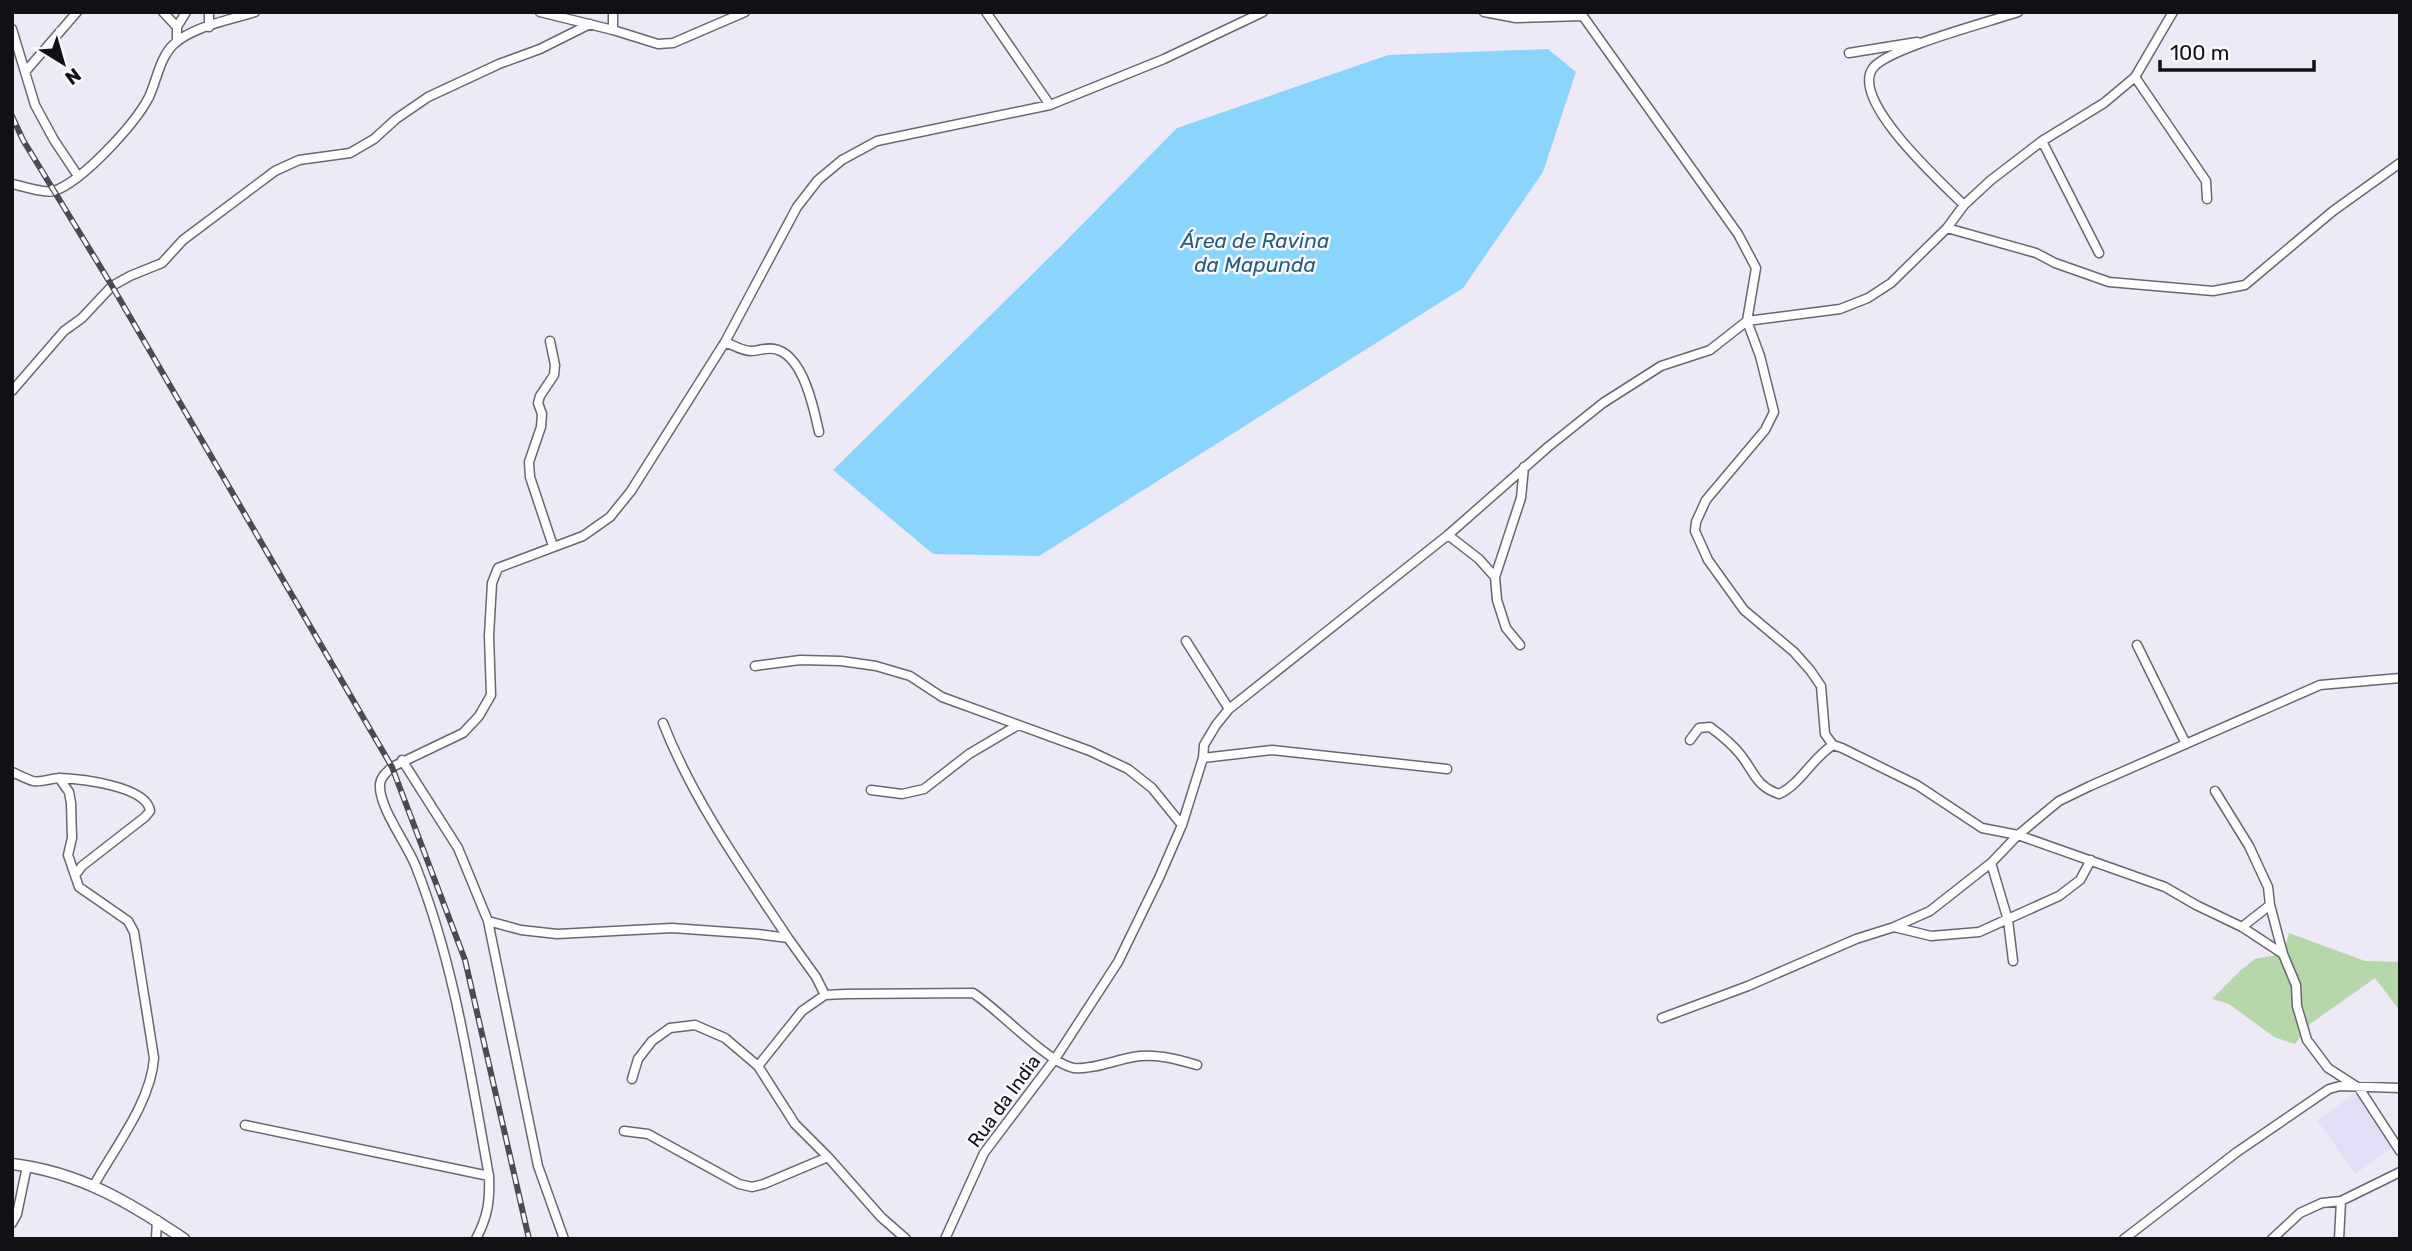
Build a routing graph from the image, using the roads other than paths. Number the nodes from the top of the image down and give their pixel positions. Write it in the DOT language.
graph roads {
  1 [pos="76,12"];
  2 [pos="163,12"];
  3 [pos="186,12"];
  4 [pos="209,12"];
  5 [pos="254,12"];
  6 [pos="540,12"];
  7 [pos="613,12"];
  8 [pos="745,12"];
  9 [pos="986,12"];
  10 [pos="1263,12"];
  11 [pos="1484,12"];
  12 [pos="2018,12"];
  13 [pos="2173,12"];
  14 [pos="1581,14"];
  15 [pos="590,24"];
  16 [pos="177,27"];
  17 [pos="209,27"];
  18 [pos="12,29"];
  19 [pos="613,30"];
  20 [pos="1930,40"];
  21 [pos="177,41"];
  22 [pos="1849,53"];
  23 [pos="25,72"];
  24 [pos="2135,77"];
  25 [pos="1050,105"];
  26 [pos="2042,141"];
  27 [pos="2400,163"];
  28 [pos="78,176"];
  29 [pos="12,184"];
  30 [pos="2207,199"];
  31 [pos="1964,205"];
  32 [pos="1947,228"];
  33 [pos="2099,253"];
  34 [pos="1747,321"];
  35 [pos="550,341"];
  36 [pos="725,342"];
  37 [pos="12,391"];
  38 [pos="819,432"];
  39 [pos="1524,467"];
  40 [pos="1448,535"];
  41 [pos="553,546"];
  42 [pos="1495,576"];
  43 [pos="1186,641"];
  44 [pos="1520,645"];
  45 [pos="2137,645"];
  46 [pos="755,666"];
  47 [pos="2400,678"];
  48 [pos="1228,709"];
  49 [pos="663,723"];
  50 [pos="1018,725"];
  51 [pos="1690,740"];
  52 [pos="2186,744"];
  53 [pos="1833,745"];
  54 [pos="1203,758"];
  55 [pos="402,760"];
  56 [pos="1447,769"];
  57 [pos="12,772"];
  58 [pos="59,778"];
  59 [pos="871,790"];
  60 [pos="2215,791"];
  61 [pos="1182,825"];
  62 [pos="2018,835"];
  63 [pos="2091,860"];
  64 [pos="1991,863"];
  65 [pos="76,874"];
  66 [pos="2270,905"];
  67 [pos="2008,920"];
  68 [pos="488,921"];
  69 [pos="1894,927"];
  70 [pos="2242,927"];
  71 [pos="788,939"];
  72 [pos="2283,954"];
  73 [pos="2013,961"];
  74 [pos="825,995"];
  75 [pos="1662,1018"];
  76 [pos="1055,1059"];
  77 [pos="1197,1065"];
  78 [pos="758,1066"];
  79 [pos="632,1079"];
  80 [pos="2359,1088"];
  81 [pos="2400,1088"];
  82 [pos="245,1125"];
  83 [pos="624,1131"];
  84 [pos="2400,1151"];
  85 [pos="828,1157"];
  86 [pos="12,1164"];
  87 [pos="27,1166"];
  88 [pos="2400,1172"];
  89 [pos="489,1175"];
  90 [pos="94,1185"];
  91 [pos="2340,1201"];
  92 [pos="157,1220"];
  93 [pos="12,1223"];
  94 [pos="156,1239"];
  95 [pos="184,1239"];
  96 [pos="476,1239"];
  97 [pos="564,1239"];
  98 [pos="906,1239"];
  99 [pos="945,1239"];
  100 [pos="2124,1239"];
  101 [pos="2273,1239"];
  102 [pos="2339,1239"];
  1 -- 23 [label="street"];
  2 -- 16 [label="street"];
  3 -- 16 [label="street"];
  4 -- 17 [label="street"];
  5 -- 17 [label="street"];
  6 -- 15 [label="street"];
  7 -- 19 [label="street"];
  8 -- 19 [label="street"];
  9 -- 25 [label="street"];
  10 -- 25 [label="street"];
  11 -- 14 [label="street"];
  12 -- 20 [label="street"];
  13 -- 24 [label="street"];
  14 -- 34 [label="street"];
  15 -- 19 [label="street"];
  15 -- 37 [label="street"];
  16 -- 21 [label="street"];
  17 -- 21 [label="street"];
  18 -- 23 [label="street"];
  20 -- 22 [label="street"];
  20 -- 31 [label="street"];
  21 -- 28 [label="street"];
  23 -- 28 [label="street"];
  24 -- 26 [label="street"];
  24 -- 30 [label="street"];
  25 -- 36 [label="street"];
  26 -- 31 [label="street"];
  26 -- 33 [label="street"];
  27 -- 32 [label="street"];
  28 -- 29 [label="street"];
  31 -- 32 [label="street"];
  32 -- 34 [label="street"];
  34 -- 39 [label="street, Rua da India"];
  34 -- 53 [label="street"];
  35 -- 41 [label="street"];
  36 -- 38 [label="street"];
  36 -- 41 [label="street"];
  39 -- 40 [label="street, Rua da India"];
  39 -- 42 [label="street"];
  40 -- 42 [label="street"];
  40 -- 48 [label="street, Rua da India"];
  41 -- 55 [label="street"];
  42 -- 44 [label="street"];
  43 -- 48 [label="street"];
  45 -- 52 [label="street"];
  46 -- 50 [label="street"];
  47 -- 52 [label="street"];
  48 -- 54 [label="street, Rua da India"];
  49 -- 71 [label="street"];
  50 -- 59 [label="street"];
  50 -- 61 [label="street"];
  51 -- 53 [label="street"];
  52 -- 62 [label="street"];
  53 -- 62 [label="street"];
  54 -- 56 [label="street"];
  54 -- 61 [label="street, Rua da India"];
  55 -- 68 [label="street"];
  55 -- 89 [label="street"];
  57 -- 58 [label="street"];
  58 -- 65 [label="street"];
  58 -- 65 [label="street"];
  60 -- 66 [label="street"];
  61 -- 76 [label="street, Rua da India"];
  62 -- 63 [label="street"];
  62 -- 64 [label="street"];
  63 -- 67 [label="street"];
  63 -- 70 [label="street"];
  64 -- 67 [label="street"];
  64 -- 69 [label="street"];
  65 -- 90 [label="street"];
  66 -- 70 [label="street"];
  66 -- 72 [label="street"];
  67 -- 69 [label="street"];
  67 -- 73 [label="street"];
  68 -- 71 [label="street"];
  68 -- 97 [label="street"];
  69 -- 75 [label="street"];
  70 -- 72 [label="street"];
  71 -- 74 [label="street"];
  72 -- 80 [label="street"];
  74 -- 76 [label="street"];
  74 -- 78 [label="street"];
  76 -- 77 [label="street"];
  76 -- 99 [label="street, Rua da India"];
  78 -- 79 [label="street"];
  78 -- 85 [label="street"];
  80 -- 81 [label="street"];
  80 -- 84 [label="street"];
  80 -- 100 [label="street"];
  82 -- 89 [label="street"];
  83 -- 85 [label="street"];
  85 -- 98 [label="street"];
  86 -- 87 [label="street"];
  87 -- 90 [label="street"];
  87 -- 93 [label="street"];
  88 -- 91 [label="street"];
  89 -- 96 [label="street"];
  90 -- 92 [label="street"];
  91 -- 101 [label="street"];
  91 -- 102 [label="street"];
  92 -- 94 [label="street"];
  92 -- 95 [label="street"];
}
